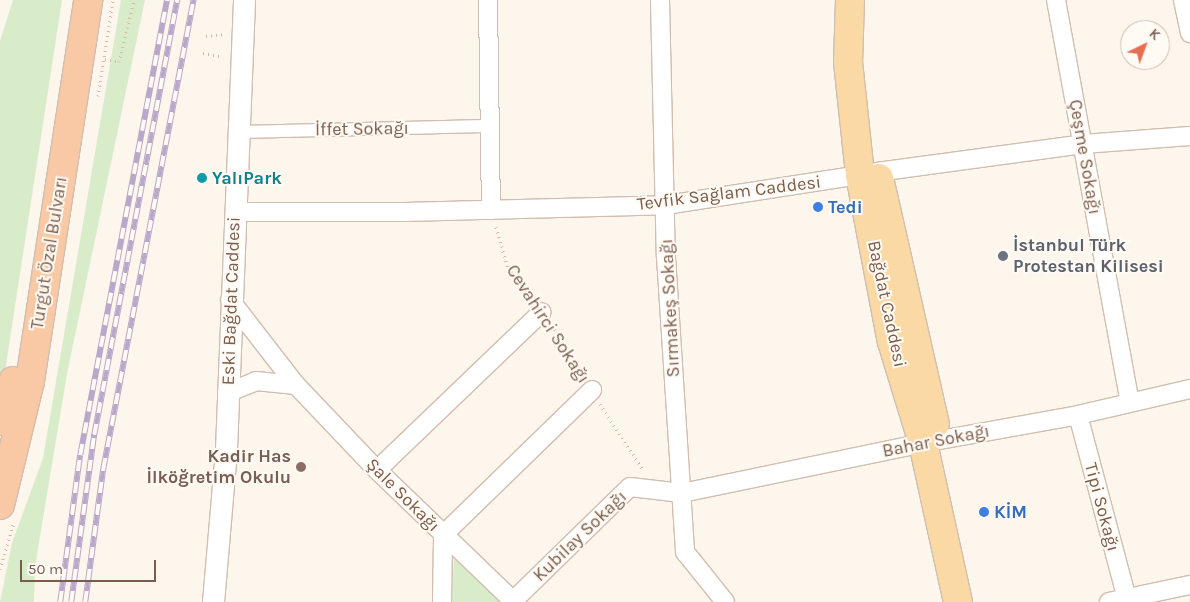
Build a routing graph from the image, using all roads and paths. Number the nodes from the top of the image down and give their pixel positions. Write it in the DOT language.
graph roads {
  1 [pos="88,0"];
  2 [pos="134,0"];
  3 [pos="244,0"];
  4 [pos="488,0"];
  5 [pos="660,0"];
  6 [pos="850,0"];
  7 [pos="864,0"];
  8 [pos="1056,0"];
  9 [pos="1183,0"];
  10 [pos="1190,33"];
  11 [pos="203,53"];
  12 [pos="212,55"];
  13 [pos="105,59"];
  14 [pos="74,90"];
  15 [pos="488,126"];
  16 [pos="237,132"];
  17 [pos="1190,136"];
  18 [pos="1083,144"];
  19 [pos="869,174"];
  20 [pos="666,205"];
  21 [pos="491,210"];
  22 [pos="235,212"];
  23 [pos="230,300"];
  24 [pos="542,312"];
  25 [pos="296,385"];
  26 [pos="592,390"];
  27 [pos="1190,390"];
  28 [pos="227,393"];
  29 [pos="1130,402"];
  30 [pos="1078,415"];
  31 [pos="0,421"];
  32 [pos="931,442"];
  33 [pos="377,470"];
  34 [pos="649,474"];
  35 [pos="682,493"];
  36 [pos="0,505"];
  37 [pos="443,535"];
  38 [pos="1190,585"];
  39 [pos="1127,599"];
  40 [pos="214,602"];
  41 [pos="442,602"];
  42 [pos="513,602"];
  43 [pos="725,602"];
  44 [pos="958,602"];
  45 [pos="975,602"];
  46 [pos="1109,602"];
  1 -- 14 [label="highway, Turgut Özal Bulvarı"];
  2 -- 13 [label="path"];
  3 -- 16 [label="street, Eski Bağdat Caddesi"];
  4 -- 15 [label="street"];
  5 -- 20 [label="street, Sırmakeş Sokağı"];
  6 -- 19 [label="main road, Bağdat Caddesi"];
  7 -- 19 [label="main road, Bağdat Caddesi"];
  8 -- 18 [label="street, Çeşme Sokağı"];
  9 -- 10 [label="street"];
  11 -- 12 [label="path"];
  14 -- 31 [label="highway"];
  14 -- 36 [label="highway, Turgut Özal Bulvarı"];
  15 -- 16 [label="street, İffet Sokağı"];
  15 -- 21 [label="street"];
  16 -- 22 [label="street, Eski Bağdat Caddesi"];
  17 -- 18 [label="street, Tevfik Sağlam Caddesi"];
  18 -- 19 [label="street, Tevfik Sağlam Caddesi"];
  18 -- 29 [label="street, Çeşme Sokağı"];
  19 -- 20 [label="street, Tevfik Sağlam Caddesi"];
  19 -- 32 [label="main road, Bağdat Caddesi"];
  20 -- 21 [label="street, Tevfik Sağlam Caddesi"];
  20 -- 35 [label="street, Sırmakeş Sokağı"];
  21 -- 22 [label="street, Tevfik Sağlam Caddesi"];
  21 -- 24 [label="path, Cevahirci Sokağı"];
  22 -- 23 [label="street, Eski Bağdat Caddesi"];
  23 -- 25 [label="street, Şale Sokağı"];
  23 -- 28 [label="street, Eski Bağdat Caddesi"];
  24 -- 26 [label="path, Cevahirci Sokağı"];
  24 -- 33 [label="street"];
  25 -- 28 [label="street"];
  25 -- 33 [label="street, Şale Sokağı"];
  26 -- 34 [label="path, Cevahirci Sokağı"];
  26 -- 37 [label="street"];
  27 -- 29 [label="street, Bahar Sokağı"];
  28 -- 40 [label="street, Eski Bağdat Caddesi"];
  29 -- 30 [label="street, Bahar Sokağı"];
  30 -- 32 [label="street, Bahar Sokağı"];
  30 -- 39 [label="street, Tipi Sokağı"];
  32 -- 35 [label="street, Bahar Sokağı"];
  32 -- 44 [label="main road, Bağdat Caddesi"];
  32 -- 45 [label="main road, Bağdat Caddesi"];
  33 -- 37 [label="street, Şale Sokağı"];
  35 -- 42 [label="street, Kubilay Sokağı"];
  35 -- 43 [label="street, Sırmakeş Sokağı"];
  37 -- 41 [label="street"];
  37 -- 42 [label="street, Şale Sokağı"];
  38 -- 39 [label="street"];
  39 -- 46 [label="street"];
}
